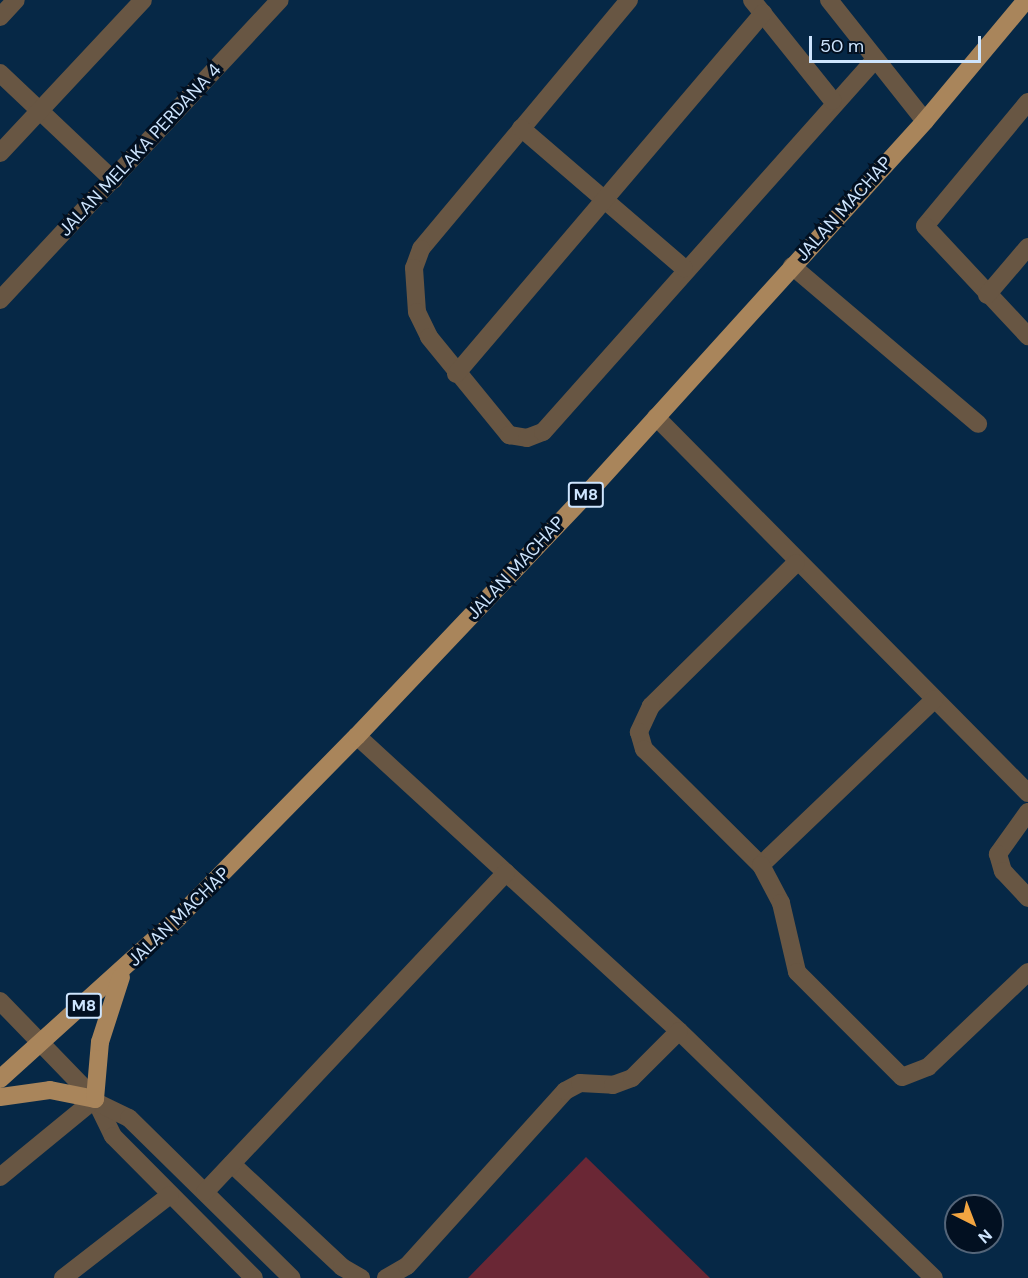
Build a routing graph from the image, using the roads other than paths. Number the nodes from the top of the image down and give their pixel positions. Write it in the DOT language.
graph roads {
  1 [pos="16,0"];
  2 [pos="143,0"];
  3 [pos="280,0"];
  4 [pos="829,0"];
  5 [pos="1026,0"];
  6 [pos="624,2"];
  7 [pos="757,6"];
  8 [pos="0,17"];
  9 [pos="875,59"];
  10 [pos="0,72"];
  11 [pos="833,101"];
  12 [pos="1028,102"];
  13 [pos="40,110"];
  14 [pos="925,121"];
  15 [pos="521,128"];
  16 [pos="0,153"];
  17 [pos="113,180"];
  18 [pos="602,199"];
  19 [pos="1028,247"];
  20 [pos="792,266"];
  21 [pos="684,268"];
  22 [pos="987,295"];
  23 [pos="0,300"];
  24 [pos="1028,336"];
  25 [pos="456,374"];
  26 [pos="656,417"];
  27 [pos="978,424"];
  28 [pos="796,563"];
  29 [pos="935,699"];
  30 [pos="357,736"];
  31 [pos="1028,793"];
  32 [pos="1028,812"];
  33 [pos="761,865"];
  34 [pos="506,873"];
  35 [pos="1028,898"];
  36 [pos="124,970"];
  37 [pos="1028,972"];
  38 [pos="0,1001"];
  39 [pos="679,1032"];
  40 [pos="44,1042"];
  41 [pos="0,1079"];
  42 [pos="0,1097"];
  43 [pos="97,1101"];
  44 [pos="232,1164"];
  45 [pos="0,1177"];
  46 [pos="205,1192"];
  47 [pos="170,1195"];
  48 [pos="265,1252"];
  49 [pos="247,1276"];
  50 [pos="63,1278"];
  51 [pos="292,1278"];
  52 [pos="361,1278"];
  53 [pos="386,1278"];
  54 [pos="934,1278"];
  1 -- 8 [label="street"];
  2 -- 13 [label="street"];
  3 -- 17 [label="street, JALAN MELAKA PERDANA 4"];
  4 -- 9 [label="street"];
  5 -- 14 [label="main road, JALAN MACHAP / M8"];
  6 -- 15 [label="street"];
  7 -- 11 [label="street"];
  7 -- 18 [label="street"];
  9 -- 11 [label="street"];
  9 -- 14 [label="street"];
  10 -- 13 [label="street"];
  11 -- 21 [label="street"];
  12 -- 22 [label="street"];
  13 -- 16 [label="street"];
  13 -- 17 [label="street"];
  14 -- 20 [label="main road, JALAN MACHAP / M8"];
  15 -- 18 [label="street"];
  15 -- 25 [label="street"];
  17 -- 23 [label="street, JALAN MELAKA PERDANA 4"];
  18 -- 21 [label="street"];
  18 -- 25 [label="street"];
  19 -- 22 [label="street"];
  20 -- 26 [label="main road, JALAN MACHAP / M8"];
  20 -- 27 [label="street"];
  21 -- 25 [label="street"];
  22 -- 24 [label="street"];
  26 -- 28 [label="street"];
  26 -- 30 [label="main road, JALAN MACHAP / M8"];
  28 -- 29 [label="street"];
  28 -- 33 [label="street"];
  29 -- 31 [label="street"];
  29 -- 33 [label="street"];
  30 -- 34 [label="street"];
  30 -- 36 [label="main road, JALAN MACHAP / M8"];
  32 -- 35 [label="street"];
  33 -- 37 [label="street"];
  34 -- 39 [label="street"];
  34 -- 44 [label="street"];
  36 -- 40 [label="main road, JALAN MACHAP / M8"];
  36 -- 43 [label="main road"];
  38 -- 40 [label="street"];
  39 -- 53 [label="street"];
  39 -- 54 [label="street"];
  40 -- 41 [label="main road, JALAN MACHAP / M8"];
  40 -- 43 [label="street"];
  42 -- 43 [label="main road"];
  43 -- 45 [label="street"];
  43 -- 46 [label="street"];
  43 -- 47 [label="street"];
  44 -- 46 [label="street"];
  44 -- 52 [label="street"];
  46 -- 48 [label="street"];
  47 -- 49 [label="street"];
  47 -- 50 [label="street"];
  48 -- 49 [label="street"];
  48 -- 51 [label="street"];
}
